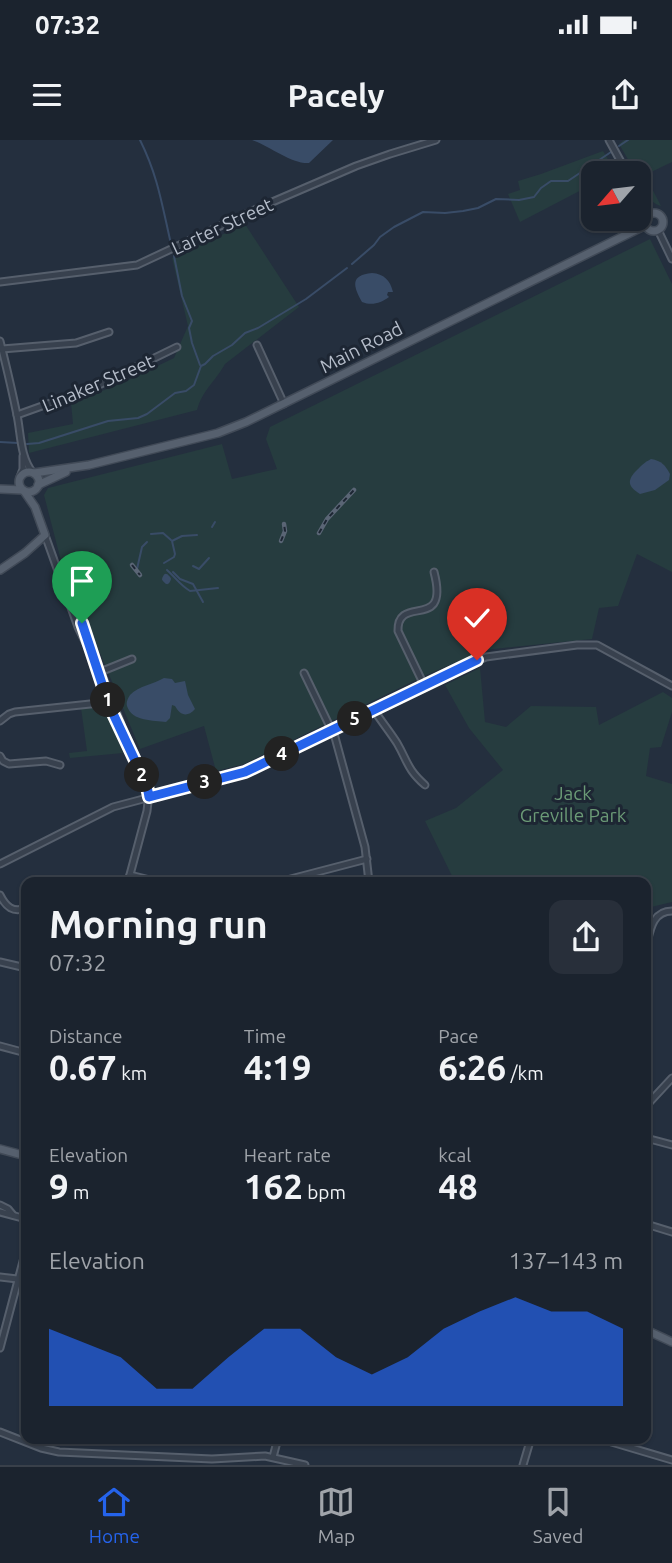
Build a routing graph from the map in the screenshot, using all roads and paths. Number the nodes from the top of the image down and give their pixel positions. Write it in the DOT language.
graph roads {
  1 [pos="436,140"];
  2 [pos="609,140"];
  3 [pos="620,161"];
  4 [pos="672,212"];
  5 [pos="651,214"];
  6 [pos="662,217"];
  7 [pos="651,230"];
  8 [pos="658,230"];
  9 [pos="634,231"];
  10 [pos="672,259"];
  11 [pos="0,282"];
  12 [pos="109,332"];
  13 [pos="0,341"];
  14 [pos="257,345"];
  15 [pos="177,347"];
  16 [pos="2,349"];
  17 [pos="284,404"];
  18 [pos="17,415"];
  19 [pos="23,450"];
  20 [pos="80,467"];
  21 [pos="34,473"];
  22 [pos="20,478"];
  23 [pos="38,486"];
  24 [pos="0,488"];
  25 [pos="24,490"];
  26 [pos="45,533"];
  27 [pos="0,570"];
  28 [pos="434,572"];
  29 [pos="132,659"];
  30 [pos="95,663"];
  31 [pos="100,672"];
  32 [pos="304,673"];
  33 [pos="425,685"];
  34 [pos="672,686"];
  35 [pos="110,701"];
  36 [pos="374,710"];
  37 [pos="0,721"];
  38 [pos="332,730"];
  39 [pos="0,757"];
  40 [pos="60,765"];
  41 [pos="425,785"];
  42 [pos="149,797"];
  43 [pos="367,859"];
  44 [pos="0,864"];
  45 [pos="307,874"];
  46 [pos="130,877"];
  47 [pos="296,877"];
  48 [pos="306,877"];
  49 [pos="369,877"];
  50 [pos="0,895"];
  51 [pos="21,909"];
  52 [pos="672,911"];
  53 [pos="651,930"];
  54 [pos="0,962"];
  55 [pos="21,967"];
  56 [pos="0,1046"];
  57 [pos="21,1052"];
  58 [pos="672,1078"];
  59 [pos="651,1101"];
  60 [pos="651,1139"];
  61 [pos="672,1145"];
  62 [pos="0,1149"];
  63 [pos="21,1155"];
  64 [pos="0,1205"];
  65 [pos="0,1212"];
  66 [pos="13,1215"];
  67 [pos="21,1217"];
  68 [pos="651,1226"];
  69 [pos="672,1232"];
  70 [pos="21,1270"];
  71 [pos="0,1277"];
  72 [pos="19,1278"];
  73 [pos="651,1332"];
  74 [pos="672,1342"];
  75 [pos="0,1348"];
  76 [pos="0,1432"];
  77 [pos="21,1440"];
  78 [pos="31,1444"];
  79 [pos="277,1444"];
  80 [pos="529,1444"];
  81 [pos="618,1444"];
  82 [pos="274,1457"];
  83 [pos="672,1460"];
  84 [pos="305,1465"];
  85 [pos="523,1465"];
  1 -- 11 [label="street, Larter Street"];
  2 -- 3 [label="street"];
  4 -- 6 [label="main road"];
  5 -- 6 [label="main road"];
  6 -- 8 [label="main road"];
  7 -- 8 [label="main road"];
  8 -- 10 [label="street"];
  9 -- 17 [label="main road, Main Road"];
  12 -- 16 [label="street"];
  13 -- 16 [label="street"];
  14 -- 17 [label="street"];
  15 -- 18 [label="street, Linaker Street"];
  16 -- 18 [label="street"];
  17 -- 20 [label="main road, Main Road"];
  18 -- 19 [label="street"];
  19 -- 21 [label="street"];
  19 -- 22 [label="street"];
  20 -- 21 [label="main road, Main Road"];
  20 -- 23 [label="main road, Main Road"];
  21 -- 22 [label="main road"];
  21 -- 23 [label="main road"];
  22 -- 24 [label="main road"];
  22 -- 25 [label="main road"];
  23 -- 25 [label="main road"];
  23 -- 26 [label="main road"];
  24 -- 25 [label="main road"];
  25 -- 26 [label="main road"];
  26 -- 27 [label="main road"];
  26 -- 30 [label="street"];
  28 -- 33 [label="street"];
  29 -- 31 [label="street"];
  30 -- 31 [label="street"];
  30 -- 35 [label="street"];
  31 -- 35 [label="street"];
  32 -- 38 [label="street"];
  33 -- 34 [label="street"];
  33 -- 36 [label="street"];
  35 -- 37 [label="street"];
  35 -- 42 [label="street"];
  36 -- 38 [label="street"];
  36 -- 41 [label="street"];
  38 -- 42 [label="street"];
  38 -- 43 [label="street"];
  39 -- 40 [label="street"];
  42 -- 44 [label="street"];
  42 -- 46 [label="street"];
  43 -- 45 [label="street"];
  43 -- 49 [label="street"];
  45 -- 47 [label="street"];
  45 -- 48 [label="street"];
  50 -- 51 [label="street"];
  52 -- 53 [label="street"];
  54 -- 55 [label="street"];
  56 -- 57 [label="street"];
  58 -- 59 [label="street"];
  60 -- 61 [label="street"];
  62 -- 63 [label="main road"];
  64 -- 66 [label="street"];
  65 -- 66 [label="street"];
  66 -- 67 [label="street"];
  68 -- 69 [label="street"];
  70 -- 72 [label="street"];
  71 -- 72 [label="street"];
  72 -- 75 [label="street"];
  73 -- 74 [label="main road"];
  76 -- 77 [label="street"];
  78 -- 82 [label="street"];
  79 -- 82 [label="street"];
  80 -- 85 [label="street"];
  81 -- 83 [label="street"];
  82 -- 84 [label="street"];
}
